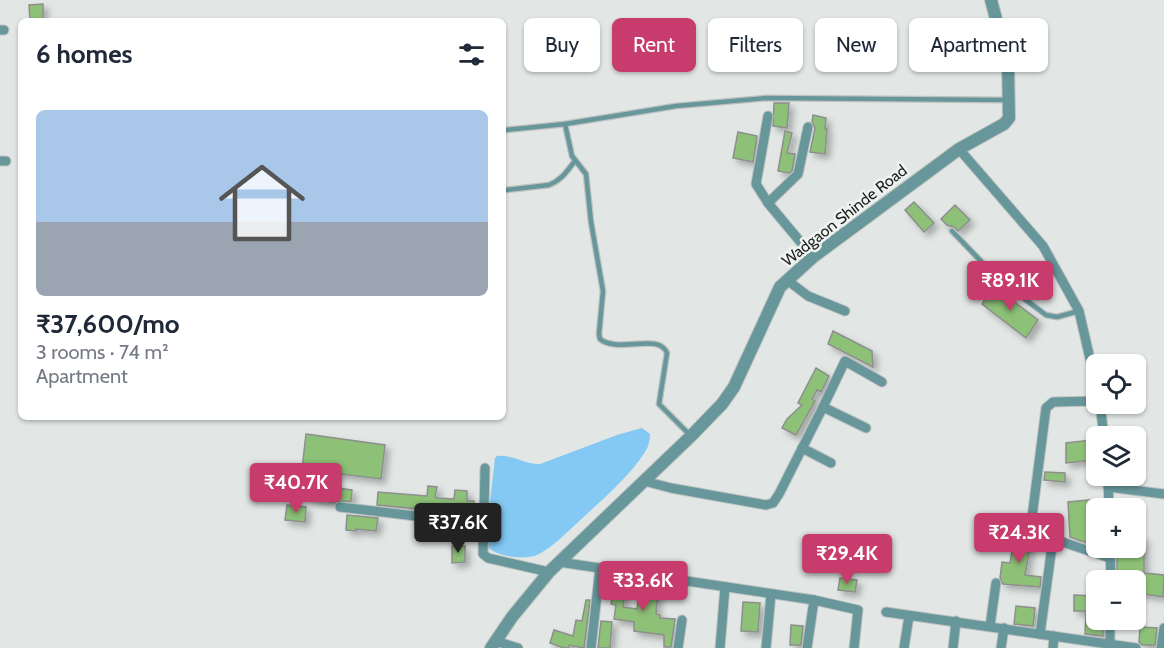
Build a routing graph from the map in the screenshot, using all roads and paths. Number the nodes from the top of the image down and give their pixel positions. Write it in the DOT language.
graph roads {
  1 [pos="991,0"];
  2 [pos="1010,100"];
  3 [pos="768,116"];
  4 [pos="566,124"];
  5 [pos="808,127"];
  6 [pos="506,130"];
  7 [pos="959,148"];
  8 [pos="575,161"];
  9 [pos="506,190"];
  10 [pos="768,203"];
  11 [pos="952,231"];
  12 [pos="813,257"];
  13 [pos="787,280"];
  14 [pos="844,311"];
  15 [pos="1079,311"];
  16 [pos="1089,354"];
  17 [pos="882,382"];
  18 [pos="1086,400"];
  19 [pos="823,407"];
  20 [pos="866,428"];
  21 [pos="692,436"];
  22 [pos="802,448"];
  23 [pos="831,463"];
  24 [pos="485,468"];
  25 [pos="644,481"];
  26 [pos="1108,487"];
  27 [pos="1164,494"];
  28 [pos="1109,498"];
  29 [pos="340,507"];
  30 [pos="483,524"];
  31 [pos="1053,539"];
  32 [pos="1086,550"];
  33 [pos="1110,558"];
  34 [pos="559,562"];
  35 [pos="600,568"];
  36 [pos="1111,570"];
  37 [pos="549,572"];
  38 [pos="996,582"];
  39 [pos="725,587"];
  40 [pos="771,594"];
  41 [pos="814,600"];
  42 [pos="886,612"];
  43 [pos="909,616"];
  44 [pos="682,620"];
  45 [pos="956,621"];
  46 [pos="990,626"];
  47 [pos="1004,628"];
  48 [pos="1164,628"];
  49 [pos="1110,630"];
  50 [pos="1040,634"];
  51 [pos="1054,636"];
  52 [pos="493,645"];
  53 [pos="1110,646"];
  54 [pos="518,648"];
  55 [pos="591,648"];
  56 [pos="678,648"];
  57 [pos="720,648"];
  58 [pos="766,648"];
  59 [pos="807,648"];
  60 [pos="854,648"];
  61 [pos="904,648"];
  62 [pos="953,648"];
  63 [pos="1001,648"];
  64 [pos="1053,648"];
  65 [pos="1136,648"];
  66 [pos="1161,648"];
  1 -- 2 [label="street, Wadgaon Shinde Road"];
  2 -- 4 [label="lane"];
  2 -- 7 [label="street, Wadgaon Shinde Road"];
  3 -- 10 [label="street"];
  4 -- 6 [label="lane"];
  4 -- 8 [label="lane"];
  5 -- 10 [label="street"];
  7 -- 12 [label="street, Wadgaon Shinde Road"];
  7 -- 15 [label="street"];
  8 -- 9 [label="lane"];
  8 -- 21 [label="lane"];
  10 -- 12 [label="street"];
  11 -- 15 [label="lane"];
  12 -- 13 [label="street, Wadgaon Shinde Road"];
  13 -- 14 [label="street"];
  13 -- 21 [label="street, Wadgaon Shinde Road"];
  15 -- 16 [label="street"];
  17 -- 19 [label="street"];
  18 -- 31 [label="street"];
  19 -- 20 [label="street"];
  19 -- 22 [label="street"];
  21 -- 25 [label="street, Wadgaon Shinde Road"];
  22 -- 23 [label="street"];
  22 -- 25 [label="street"];
  24 -- 30 [label="street"];
  25 -- 34 [label="street, Wadgaon Shinde Road"];
  26 -- 27 [label="street"];
  26 -- 28 [label="street"];
  29 -- 30 [label="street"];
  30 -- 37 [label="street"];
  31 -- 32 [label="street"];
  31 -- 50 [label="street"];
  33 -- 36 [label="street"];
  34 -- 35 [label="street"];
  34 -- 37 [label="street, Wadgaon Shinde Road"];
  35 -- 39 [label="street"];
  35 -- 55 [label="street"];
  37 -- 52 [label="street, Wadgaon Shinde Road"];
  38 -- 46 [label="street"];
  39 -- 40 [label="street"];
  39 -- 57 [label="street"];
  40 -- 41 [label="street"];
  40 -- 58 [label="street"];
  41 -- 59 [label="street"];
  41 -- 60 [label="street"];
  42 -- 43 [label="street"];
  43 -- 45 [label="street"];
  43 -- 61 [label="street"];
  44 -- 56 [label="street"];
  45 -- 46 [label="street"];
  45 -- 62 [label="street"];
  46 -- 47 [label="street"];
  47 -- 50 [label="street"];
  47 -- 63 [label="street"];
  48 -- 66 [label="street"];
  49 -- 53 [label="street"];
  50 -- 51 [label="street"];
  51 -- 53 [label="street"];
  51 -- 64 [label="street"];
  52 -- 54 [label="street"];
  53 -- 65 [label="street"];
}
